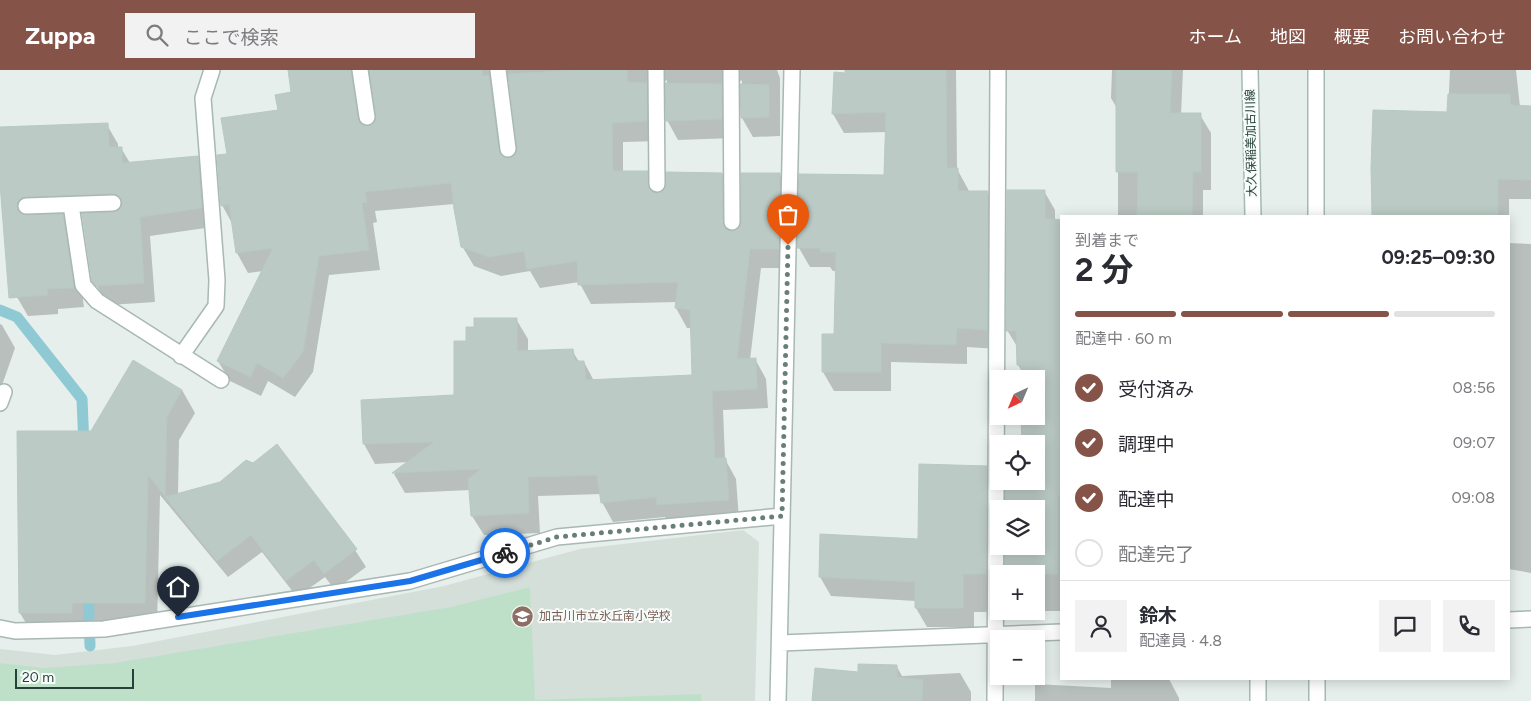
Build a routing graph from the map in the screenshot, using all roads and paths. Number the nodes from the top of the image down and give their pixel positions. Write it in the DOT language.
graph roads {
  1 [pos="212,70"];
  2 [pos="360,70"];
  3 [pos="498,70"];
  4 [pos="656,70"];
  5 [pos="731,70"];
  6 [pos="792,70"];
  7 [pos="998,70"];
  8 [pos="1250,70"];
  9 [pos="1316,70"];
  10 [pos="367,117"];
  11 [pos="508,149"];
  12 [pos="657,184"];
  13 [pos="113,203"];
  14 [pos="71,205"];
  15 [pos="26,206"];
  16 [pos="1252,215"];
  17 [pos="1316,215"];
  18 [pos="732,222"];
  19 [pos="180,356"];
  20 [pos="221,380"];
  21 [pos="782,516"];
  22 [pos="1531,619"];
  23 [pos="1510,620"];
  24 [pos="0,628"];
  25 [pos="994,630"];
  26 [pos="1060,632"];
  27 [pos="1045,633"];
  28 [pos="990,635"];
  29 [pos="780,643"];
  30 [pos="1258,680"];
  31 [pos="1317,680"];
  32 [pos="995,685"];
  33 [pos="778,701"];
  34 [pos="995,701"];
  35 [pos="1258,701"];
  36 [pos="1317,701"];
  1 -- 19 [label="street"];
  2 -- 10 [label="street"];
  3 -- 11 [label="street"];
  4 -- 12 [label="street"];
  5 -- 18 [label="street"];
  6 -- 21 [label="street"];
  7 -- 25 [label="street"];
  8 -- 16 [label="street, 大久保稲美加古川線"];
  9 -- 17 [label="street"];
  13 -- 14 [label="street"];
  14 -- 15 [label="street"];
  14 -- 19 [label="street"];
  19 -- 20 [label="street"];
  21 -- 24 [label="street"];
  21 -- 29 [label="street"];
  22 -- 23 [label="street"];
  26 -- 27 [label="street"];
  28 -- 29 [label="street"];
  29 -- 33 [label="street"];
  30 -- 35 [label="street"];
  31 -- 36 [label="street"];
  32 -- 34 [label="street"];
}
